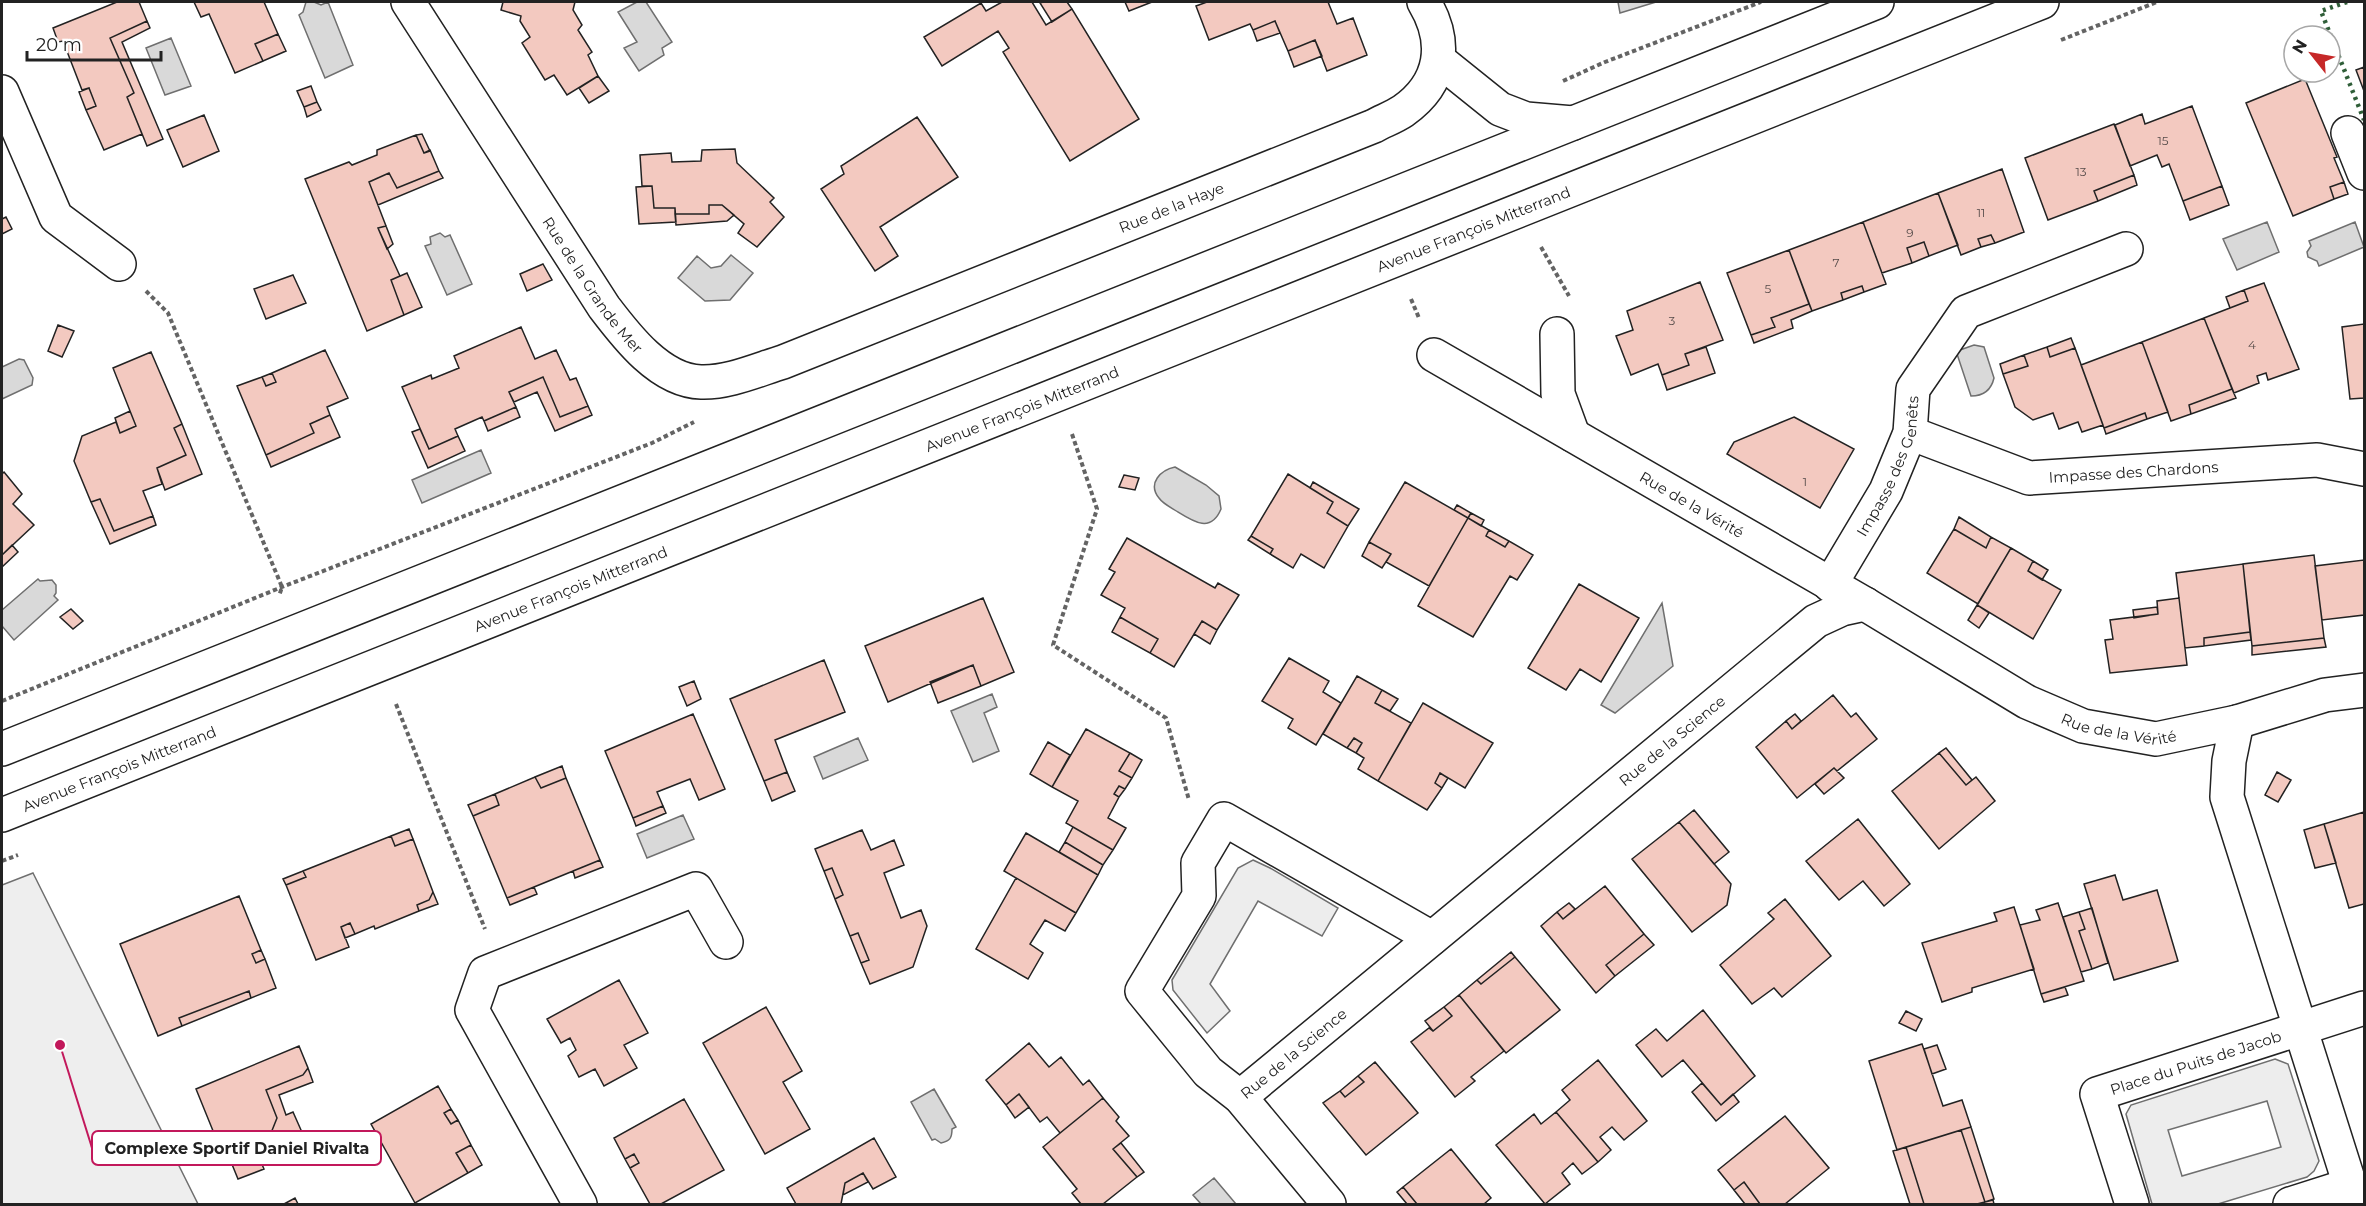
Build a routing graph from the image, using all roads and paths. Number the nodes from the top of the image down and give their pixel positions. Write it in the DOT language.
graph roads {
  1 [pos="408,2"];
  2 [pos="1424,2"];
  3 [pos="1877,2"];
  4 [pos="2042,2"];
  5 [pos="1439,60"];
  6 [pos="2,92"];
  7 [pos="1573,123"];
  8 [pos="2348,133"];
  9 [pos="2364,173"];
  10 [pos="2126,249"];
  11 [pos="119,264"];
  12 [pos="878,324"];
  13 [pos="1557,334"];
  14 [pos="1434,355"];
  15 [pos="1072,434"];
  16 [pos="1910,434"];
  17 [pos="1573,435"];
  18 [pos="2364,469"];
  19 [pos="1830,585"];
  20 [pos="1865,604"];
  21 [pos="266,644"];
  22 [pos="2364,690"];
  23 [pos="396,704"];
  24 [pos="2237,722"];
  25 [pos="2,749"];
  26 [pos="2,816"];
  27 [pos="1214,835"];
  28 [pos="1432,938"];
  29 [pos="726,942"];
  30 [pos="500,966"];
  31 [pos="2364,1008"];
  32 [pos="2301,1027"];
  33 [pos="1240,1097"];
  34 [pos="2353,1195"];
  35 [pos="580,1204"];
  36 [pos="1329,1204"];
  37 [pos="2132,1204"];
  38 [pos="2290,1204"];
  1 -- 12 [label="street, Rue de la Grande Mer"];
  2 -- 5 [label="street, Rue de la Haye"];
  3 -- 7 [label="street"];
  4 -- 26 [label="street, Avenue François Mitterrand"];
  5 -- 7 [label="street"];
  5 -- 12 [label="street, Rue de la Haye"];
  6 -- 11 [label="street"];
  7 -- 21 [label="street"];
  8 -- 9 [label="street"];
  10 -- 16 [label="street, Impasse des Genêts"];
  11 -- 21 [label="path"];
  13 -- 17 [label="street"];
  14 -- 17 [label="street, Rue de la Vérité"];
  15 -- 27 [label="path"];
  16 -- 18 [label="street, Impasse des Chardons"];
  16 -- 19 [label="street, Impasse des Genêts"];
  17 -- 19 [label="street, Rue de la Vérité"];
  19 -- 20 [label="street, Rue de la Vérité"];
  20 -- 24 [label="street, Rue de la Vérité"];
  20 -- 28 [label="street, Rue de la Science"];
  21 -- 25 [label="street"];
  22 -- 24 [label="street, Rue de la Vérité"];
  23 -- 30 [label="path"];
  24 -- 32 [label="street"];
  27 -- 28 [label="street"];
  27 -- 33 [label="street, Rue de la Science"];
  28 -- 33 [label="street, Rue de la Science"];
  29 -- 30 [label="street"];
  30 -- 35 [label="street"];
  31 -- 32 [label="street"];
  32 -- 34 [label="street"];
  32 -- 37 [label="street, Place du Puits de Jacob"];
  33 -- 36 [label="street"];
  34 -- 38 [label="street"];
}
